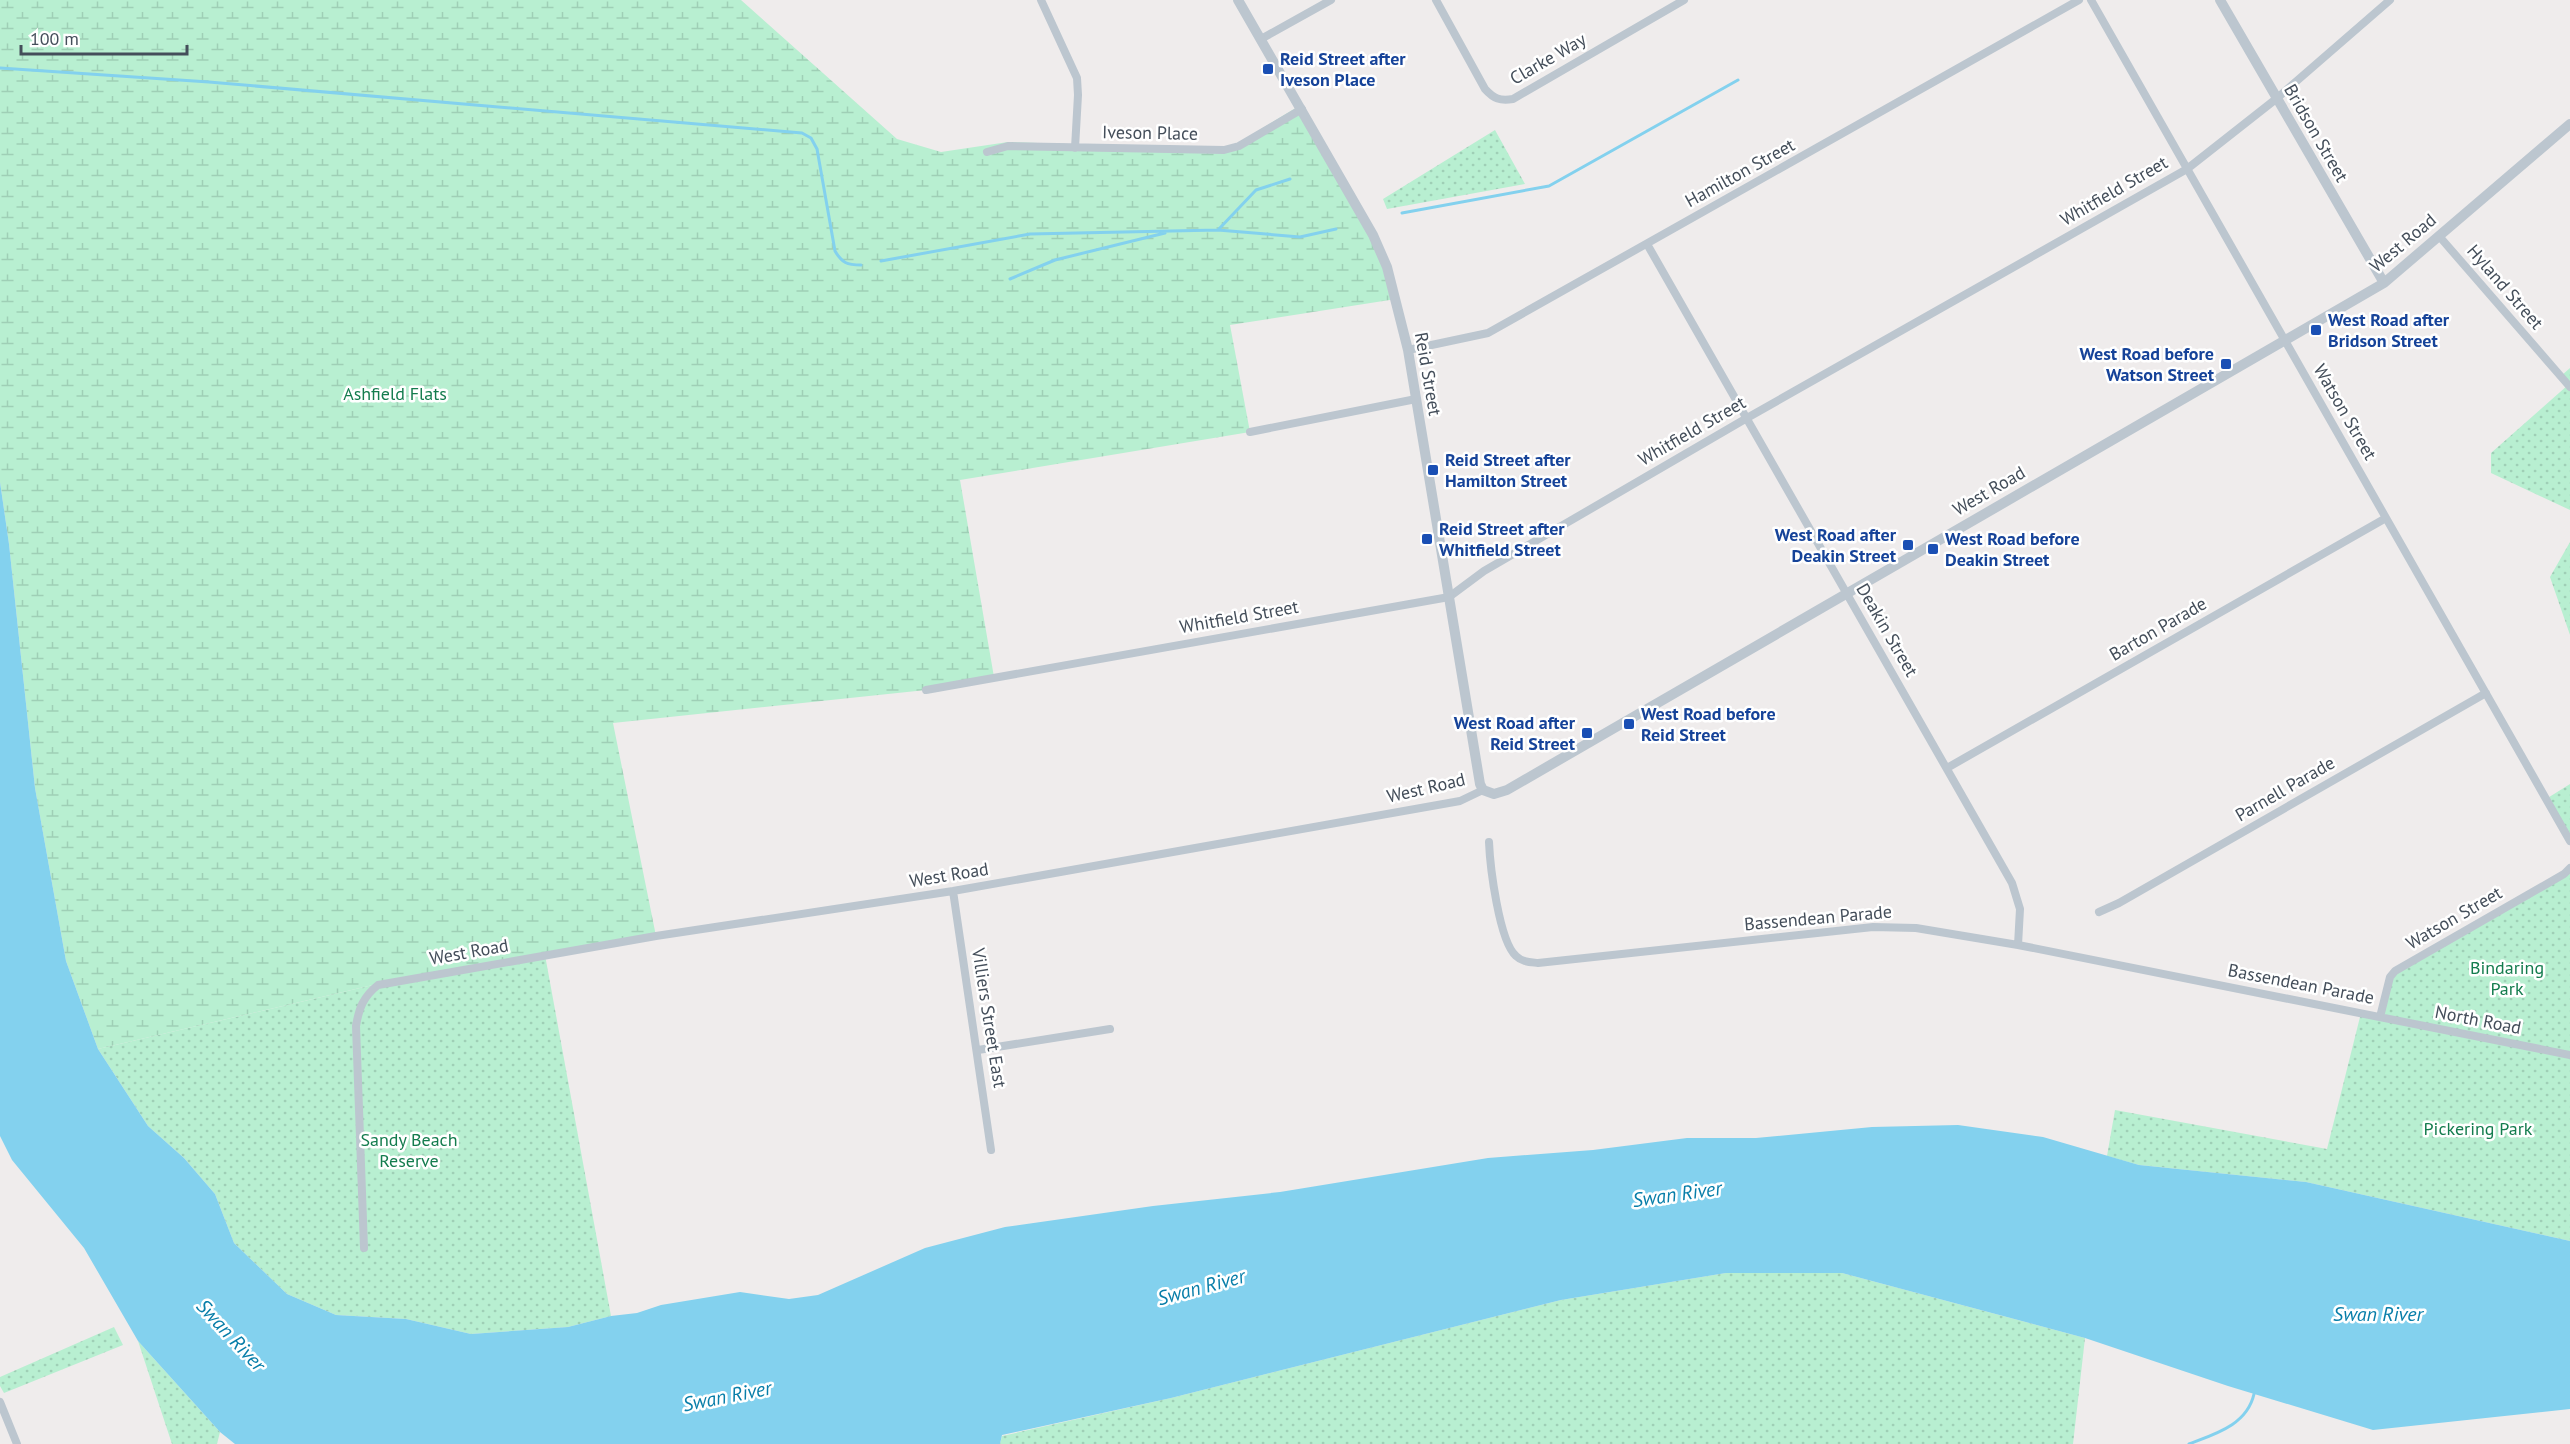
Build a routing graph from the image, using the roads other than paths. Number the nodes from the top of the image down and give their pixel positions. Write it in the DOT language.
graph roads {
  1 [pos="1041,0"];
  2 [pos="1238,0"];
  3 [pos="1331,0"];
  4 [pos="1436,0"];
  5 [pos="1684,0"];
  6 [pos="2079,0"];
  7 [pos="2091,0"];
  8 [pos="2220,0"];
  9 [pos="2390,0"];
  10 [pos="1261,39"];
  11 [pos="2276,99"];
  12 [pos="1302,110"];
  13 [pos="2570,124"];
  14 [pos="1076,148"];
  15 [pos="987,152"];
  16 [pos="2187,169"];
  17 [pos="2439,236"];
  18 [pos="1647,244"];
  19 [pos="2384,283"];
  20 [pos="2284,340"];
  21 [pos="1408,350"];
  22 [pos="2570,387"];
  23 [pos="1416,399"];
  24 [pos="1747,418"];
  25 [pos="1250,432"];
  26 [pos="2386,518"];
  27 [pos="1846,593"];
  28 [pos="1449,597"];
  29 [pos="926,690"];
  30 [pos="2486,693"];
  31 [pos="1947,768"];
  32 [pos="1483,790"];
  33 [pos="2570,841"];
  34 [pos="1488,842"];
  35 [pos="2570,868"];
  36 [pos="953,891"];
  37 [pos="2099,912"];
  38 [pos="2018,945"];
  39 [pos="2380,1017"];
  40 [pos="1110,1029"];
  41 [pos="978,1050"];
  42 [pos="2570,1055"];
  43 [pos="991,1150"];
  44 [pos="364,1248"];
  45 [pos="0,1402"];
  46 [pos="17,1444"];
  1 -- 14 [label="street"];
  2 -- 10 [label="street, Reid Street"];
  3 -- 10 [label="street"];
  4 -- 5 [label="street, Clarke Way"];
  6 -- 18 [label="street, Hamilton Street"];
  7 -- 16 [label="street, Watson Street"];
  8 -- 11 [label="street, Bridson Street"];
  9 -- 11 [label="street, Whitfield Street"];
  10 -- 12 [label="street, Reid Street"];
  11 -- 16 [label="street, Whitfield Street"];
  11 -- 19 [label="street, Bridson Street"];
  12 -- 14 [label="street, Iveson Place"];
  12 -- 21 [label="street, Reid Street"];
  13 -- 17 [label="street, West Road"];
  14 -- 15 [label="street, Iveson Place"];
  16 -- 20 [label="street, Watson Street"];
  16 -- 24 [label="street, Whitfield Street"];
  17 -- 19 [label="street, West Road"];
  17 -- 22 [label="street, Hyland Street"];
  18 -- 21 [label="street, Hamilton Street"];
  18 -- 24 [label="street, Deakin Street"];
  19 -- 20 [label="street, West Road"];
  20 -- 26 [label="street, Watson Street"];
  20 -- 27 [label="street, West Road"];
  21 -- 23 [label="street, Reid Street"];
  23 -- 25 [label="street"];
  23 -- 28 [label="street, Reid Street"];
  24 -- 27 [label="street, Deakin Street"];
  24 -- 28 [label="street, Whitfield Street"];
  26 -- 30 [label="street, Watson Street"];
  26 -- 31 [label="street, Barton Parade"];
  27 -- 31 [label="street, Deakin Street"];
  27 -- 32 [label="street, West Road"];
  28 -- 29 [label="street, Whitfield Street"];
  28 -- 32 [label="street, Reid Street"];
  30 -- 33 [label="street, Watson Street"];
  30 -- 37 [label="street, Parnell Parade"];
  31 -- 38 [label="street, Deakin Street"];
  32 -- 36 [label="street, West Road"];
  34 -- 38 [label="street, Bassendean Parade"];
  35 -- 39 [label="street, Watson Street"];
  36 -- 41 [label="street, Villiers Street East"];
  36 -- 44 [label="street, West Road"];
  38 -- 39 [label="street, Bassendean Parade"];
  39 -- 42 [label="street, North Road"];
  40 -- 41 [label="street"];
  41 -- 43 [label="street, Villiers Street East"];
  45 -- 46 [label="street"];
}
